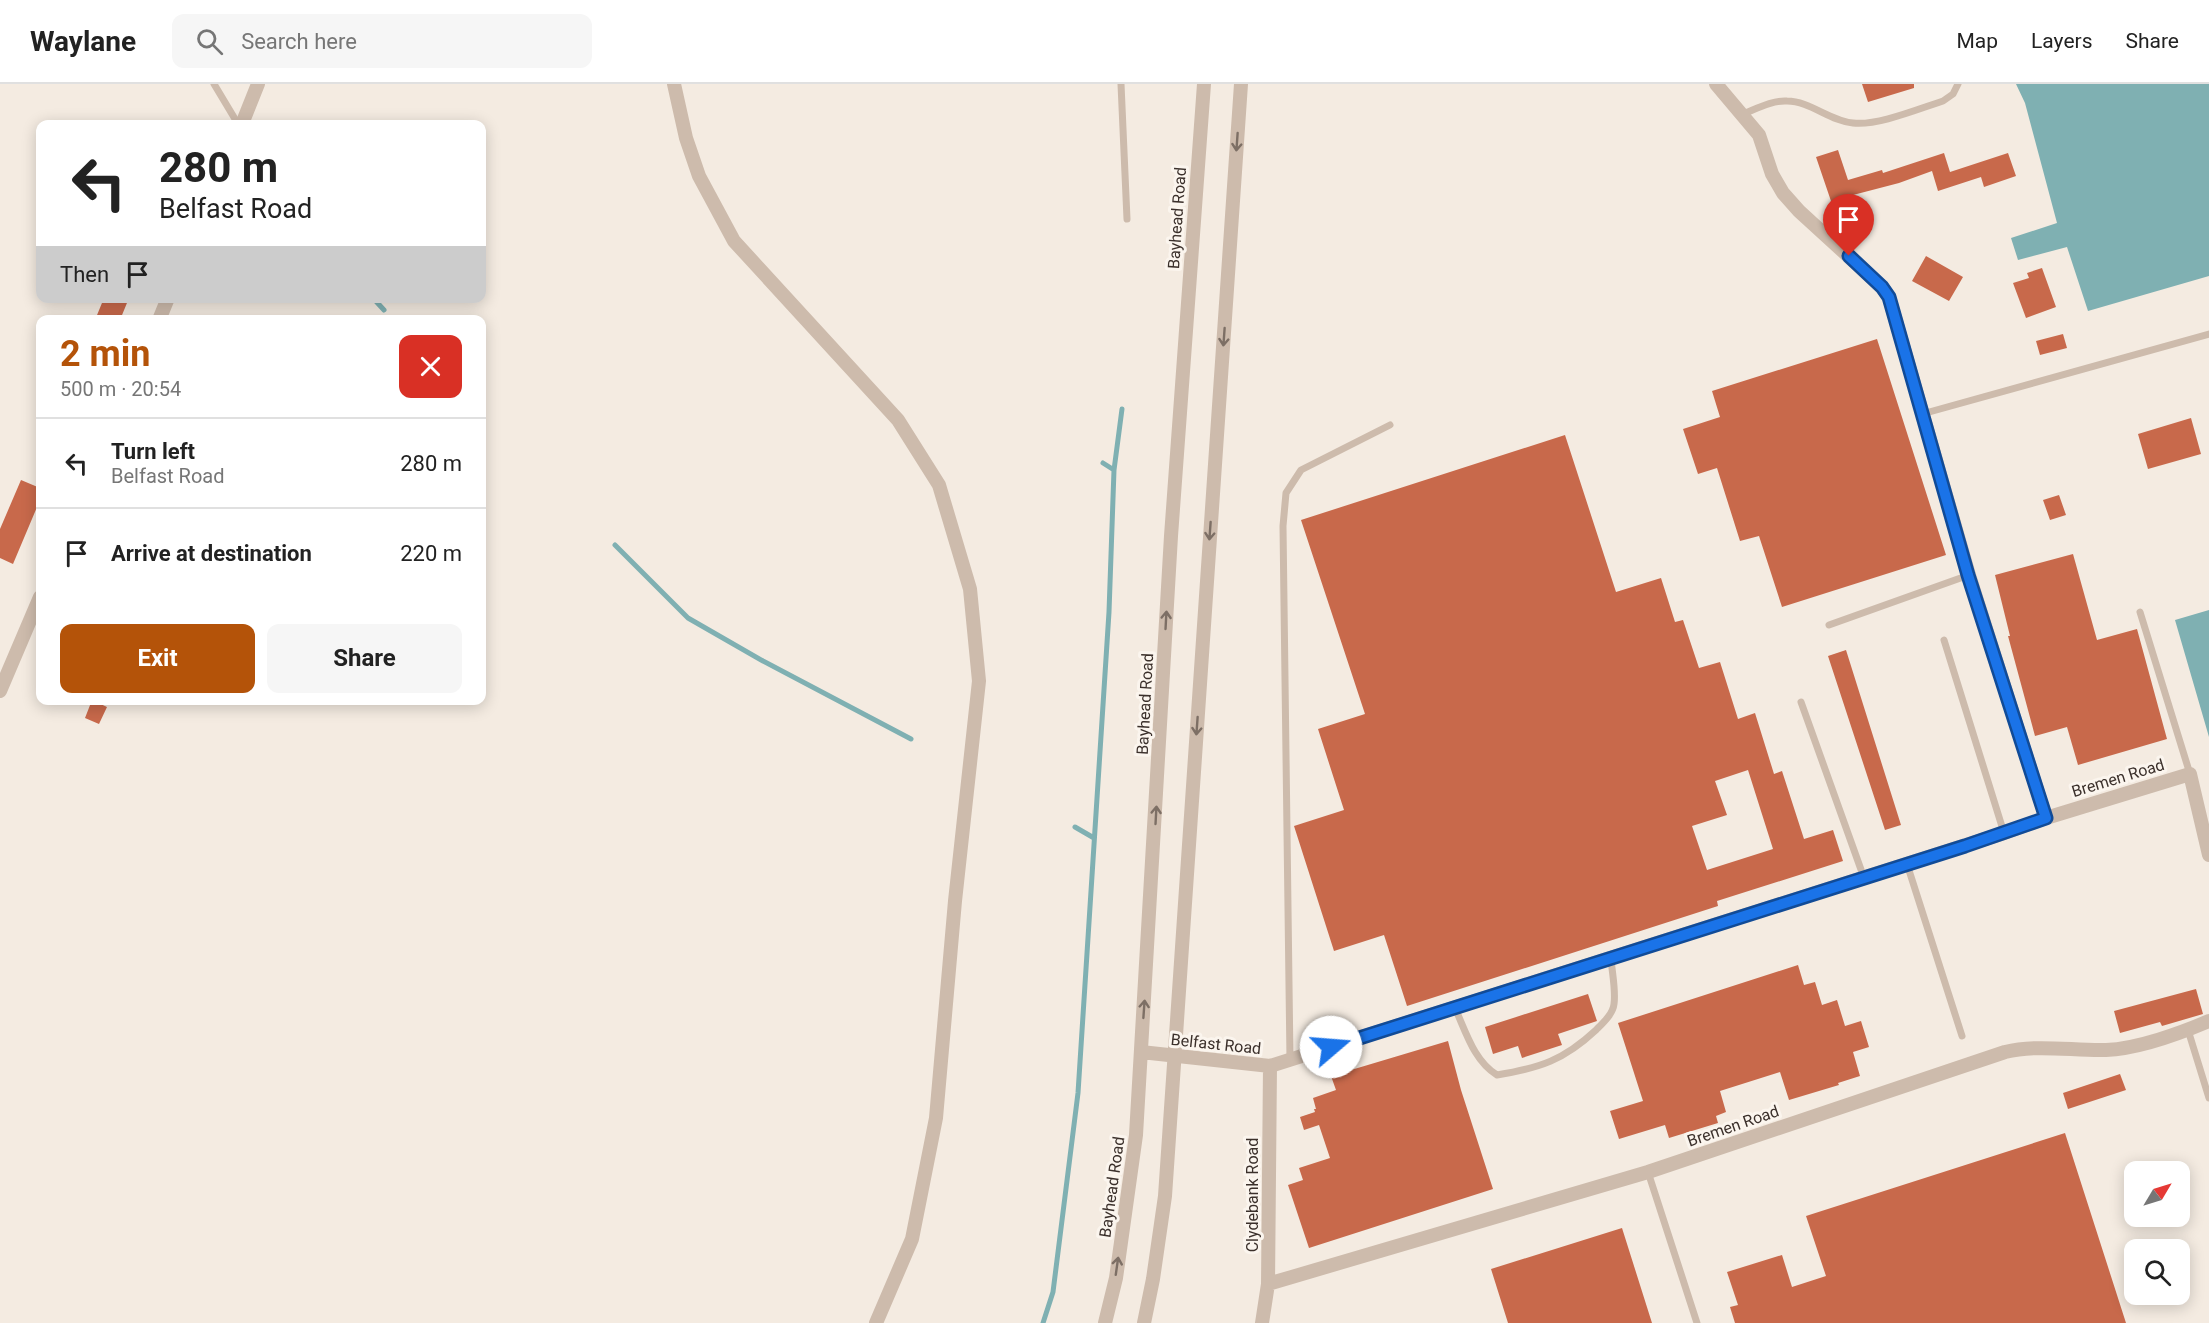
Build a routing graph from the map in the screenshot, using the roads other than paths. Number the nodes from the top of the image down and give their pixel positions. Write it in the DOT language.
graph roads {
  1 [pos="214,84"];
  2 [pos="258,84"];
  3 [pos="674,84"];
  4 [pos="1121,84"];
  5 [pos="1204,84"];
  6 [pos="1241,84"];
  7 [pos="1716,84"];
  8 [pos="1958,84"];
  9 [pos="1743,114"];
  10 [pos="237,120"];
  11 [pos="242,120"];
  12 [pos="1127,219"];
  13 [pos="2209,334"];
  14 [pos="1922,414"];
  15 [pos="1390,425"];
  16 [pos="1968,575"];
  17 [pos="36,606"];
  18 [pos="2140,612"];
  19 [pos="1829,625"];
  20 [pos="1944,640"];
  21 [pos="0,691"];
  22 [pos="1801,702"];
  23 [pos="2190,774"];
  24 [pos="2046,818"];
  25 [pos="2004,833"];
  26 [pos="2209,855"];
  27 [pos="1907,864"];
  28 [pos="1864,878"];
  29 [pos="1611,958"];
  30 [pos="1455,1008"];
  31 [pos="2209,1021"];
  32 [pos="2188,1030"];
  33 [pos="1962,1036"];
  34 [pos="1141,1052"];
  35 [pos="1175,1056"];
  36 [pos="1290,1060"];
  37 [pos="1270,1066"];
  38 [pos="2209,1098"];
  39 [pos="1648,1172"];
  40 [pos="1268,1284"];
  41 [pos="876,1323"];
  42 [pos="1106,1323"];
  43 [pos="1144,1323"];
  44 [pos="1262,1323"];
  45 [pos="1697,1323"];
  1 -- 10 [label="lane"];
  2 -- 11 [label="street"];
  3 -- 41 [label="street"];
  4 -- 12 [label="lane"];
  34 -- 5 [label="street, Bayhead Road, one-way"];
  6 -- 35 [label="street, one-way"];
  7 -- 9 [label="street"];
  8 -- 9 [label="lane"];
  9 -- 14 [label="street"];
  13 -- 14 [label="lane"];
  14 -- 16 [label="street"];
  15 -- 36 [label="lane"];
  16 -- 19 [label="lane"];
  16 -- 24 [label="street"];
  17 -- 21 [label="street"];
  18 -- 23 [label="lane"];
  20 -- 25 [label="lane"];
  22 -- 28 [label="lane"];
  23 -- 24 [label="street, Bremen Road"];
  23 -- 26 [label="street, Bremen Road"];
  24 -- 25 [label="street, Belfast Road"];
  25 -- 27 [label="street, Belfast Road"];
  27 -- 28 [label="street, Belfast Road"];
  27 -- 33 [label="lane"];
  28 -- 29 [label="street, Belfast Road"];
  29 -- 30 [label="street, Belfast Road"];
  29 -- 30 [label="lane"];
  30 -- 36 [label="street, Belfast Road"];
  31 -- 32 [label="street, Bremen Road"];
  32 -- 38 [label="lane"];
  32 -- 39 [label="street, Bremen Road"];
  34 -- 35 [label="street, Belfast Road"];
  42 -- 34 [label="street, Bayhead Road, one-way"];
  35 -- 37 [label="street, Belfast Road"];
  35 -- 43 [label="street"];
  36 -- 37 [label="street, Belfast Road"];
  37 -- 40 [label="street, Clydebank Road"];
  39 -- 40 [label="street, Bremen Road"];
  39 -- 45 [label="lane"];
  40 -- 44 [label="street, Clydebank Road"];
}
